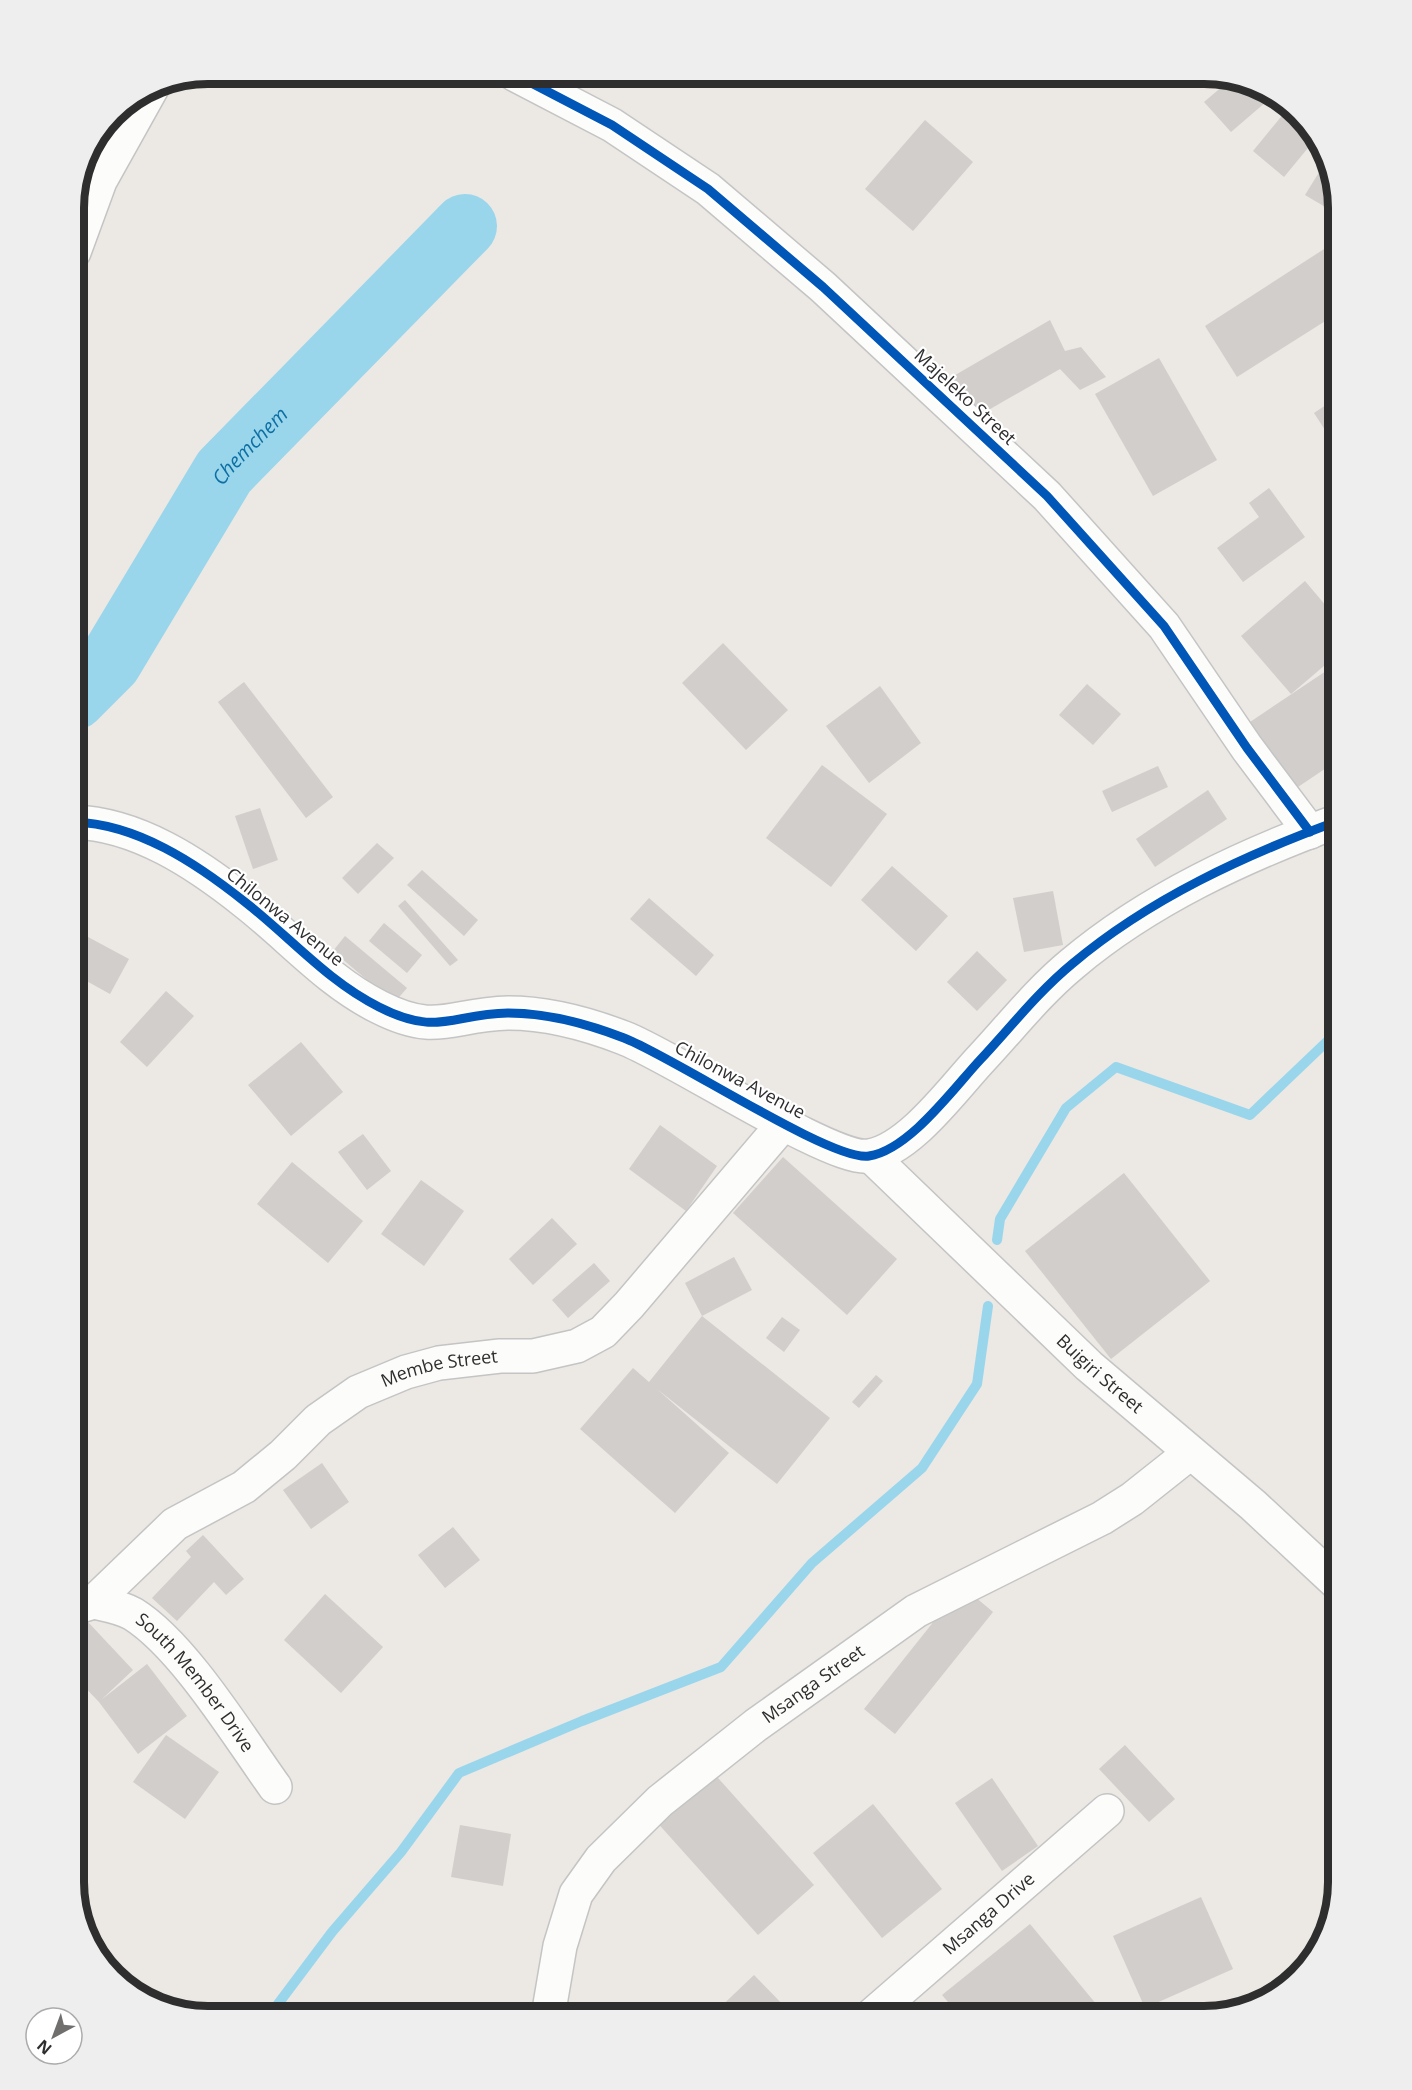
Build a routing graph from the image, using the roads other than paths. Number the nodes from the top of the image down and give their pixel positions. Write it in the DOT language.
graph roads {
  1 [pos="534,84"];
  2 [pos="143,103"];
  3 [pos="84,223"];
  4 [pos="84,822"];
  5 [pos="1324,826"];
  6 [pos="784,1123"];
  7 [pos="871,1156"];
  8 [pos="1190,1452"];
  9 [pos="1328,1575"];
  10 [pos="84,1605"];
  11 [pos="275,1787"];
  12 [pos="1107,1810"];
  13 [pos="550,2006"];
  14 [pos="882,2006"];
  1 -- 5 [label="street, Majeleko Street"];
  2 -- 3 [label="street"];
  4 -- 6 [label="street, Chilonwa Avenue"];
  5 -- 7 [label="street"];
  6 -- 7 [label="street, Chilonwa Avenue"];
  6 -- 10 [label="street, Membe Street"];
  7 -- 8 [label="street, Buigiri Street"];
  8 -- 9 [label="street, Buigiri Street"];
  8 -- 13 [label="street, Msanga Street"];
  10 -- 11 [label="street, South Member Drive"];
  12 -- 14 [label="street, Msanga Drive"];
}
